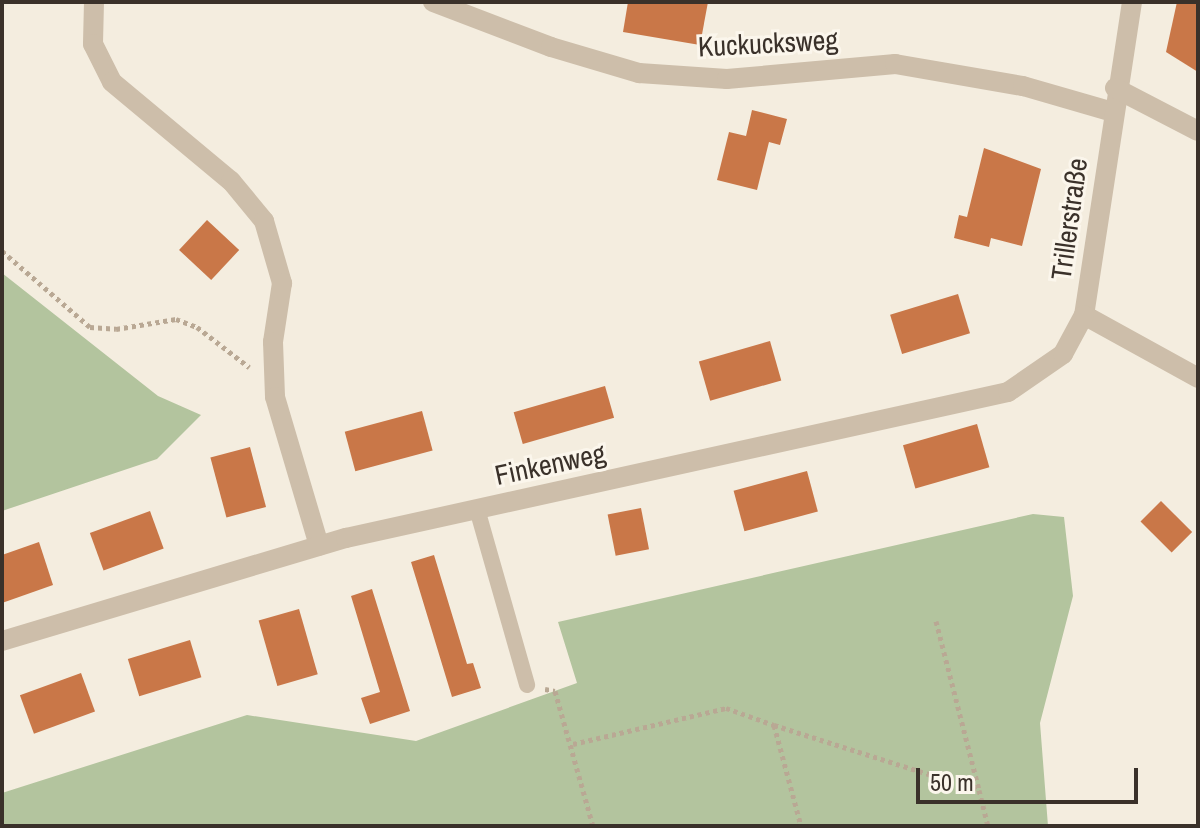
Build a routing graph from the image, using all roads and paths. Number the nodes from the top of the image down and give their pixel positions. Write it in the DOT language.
graph roads {
  1 [pos="94,2"];
  2 [pos="433,2"];
  3 [pos="1132,2"];
  4 [pos="1115,88"];
  5 [pos="1113,112"];
  6 [pos="1198,131"];
  7 [pos="2,251"];
  8 [pos="1084,315"];
  9 [pos="274,373"];
  10 [pos="1198,378"];
  11 [pos="477,509"];
  12 [pos="319,546"];
  13 [pos="936,621"];
  14 [pos="2,641"];
  15 [pos="527,685"];
  16 [pos="774,725"];
  17 [pos="573,744"];
  18 [pos="979,790"];
  19 [pos="593,826"];
  20 [pos="801,826"];
  21 [pos="988,826"];
  1 -- 9 [label="street"];
  2 -- 5 [label="street, Kuckucksweg"];
  3 -- 4 [label="street, Trillerstraße"];
  4 -- 5 [label="street, Trillerstraße"];
  4 -- 6 [label="street"];
  5 -- 8 [label="street, Trillerstraße"];
  7 -- 9 [label="path"];
  8 -- 10 [label="street, Trillerstraße"];
  8 -- 11 [label="street, Finkenweg"];
  9 -- 12 [label="street"];
  11 -- 12 [label="street, Finkenweg"];
  11 -- 15 [label="lane"];
  12 -- 14 [label="street, Finkenweg"];
  13 -- 18 [label="path"];
  15 -- 17 [label="path"];
  16 -- 17 [label="path"];
  16 -- 18 [label="path"];
  16 -- 20 [label="path"];
  17 -- 19 [label="path"];
  18 -- 21 [label="path"];
}
